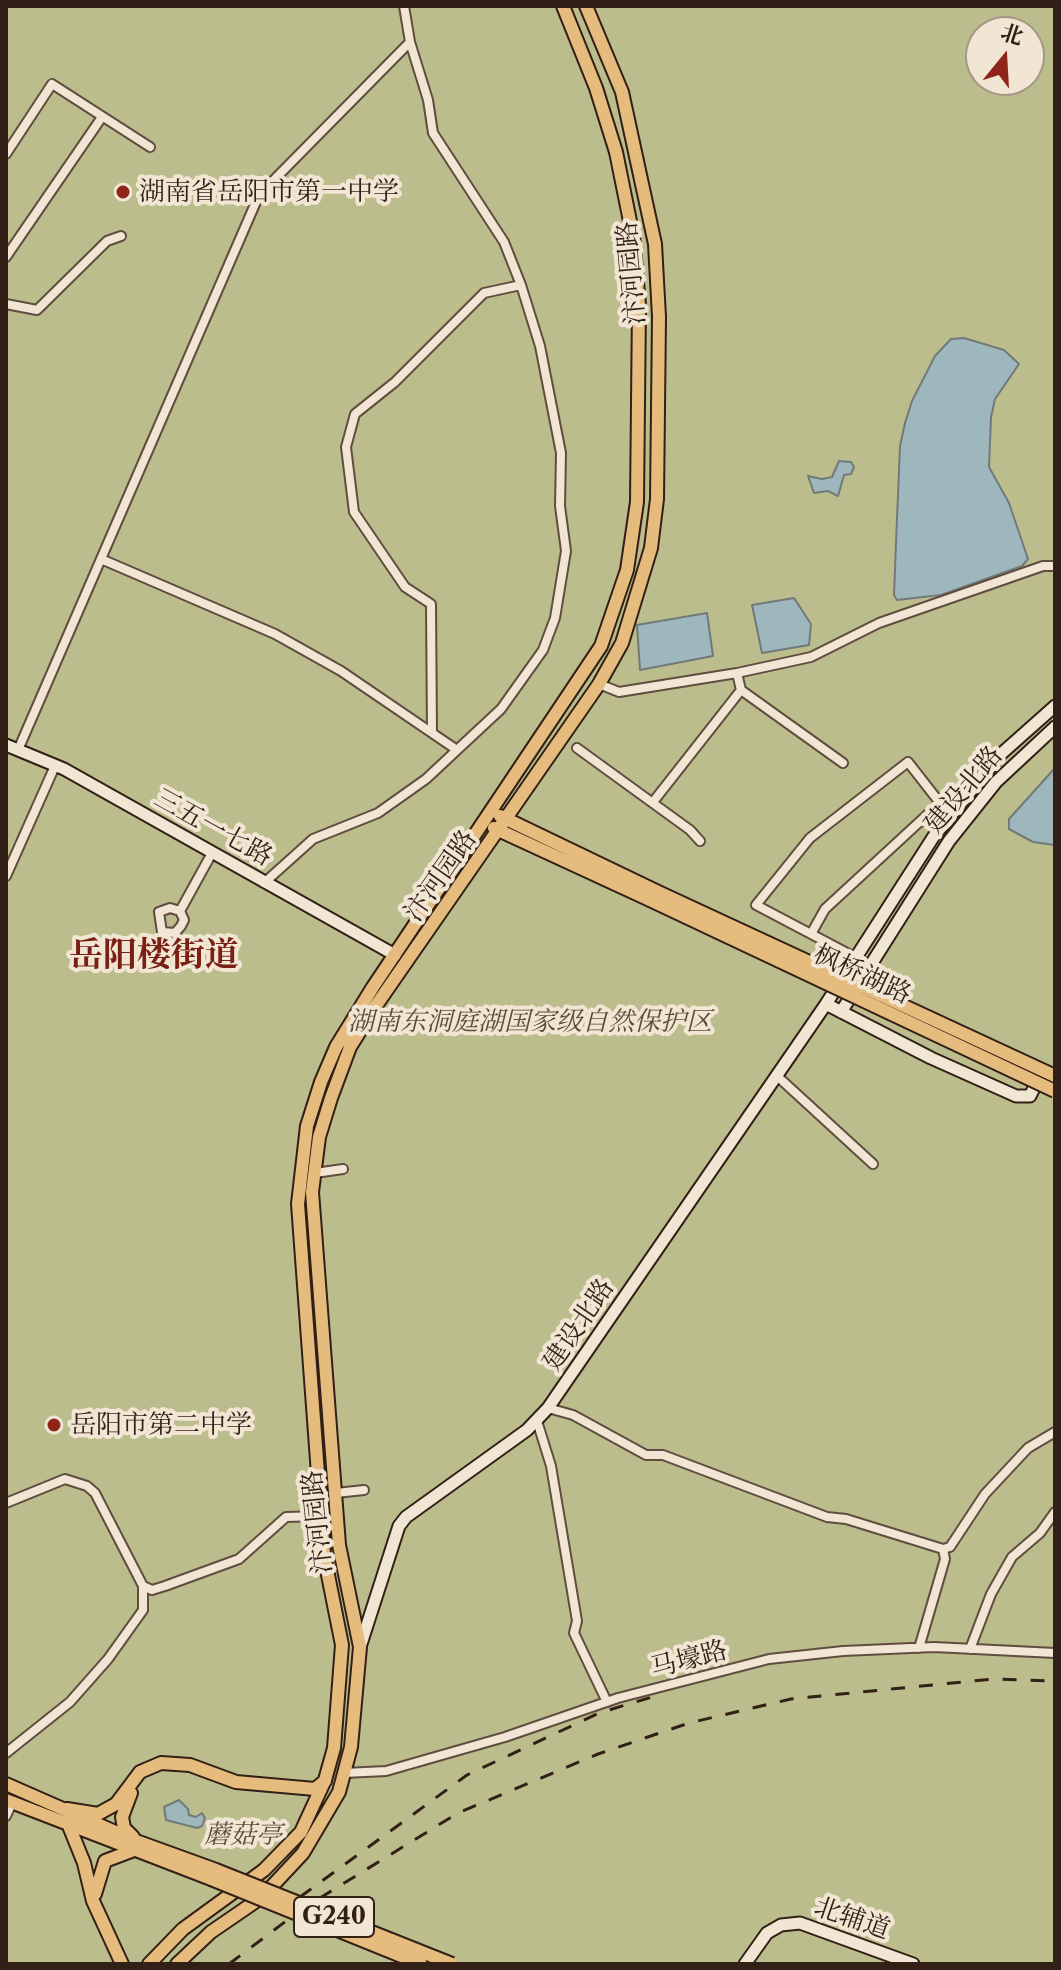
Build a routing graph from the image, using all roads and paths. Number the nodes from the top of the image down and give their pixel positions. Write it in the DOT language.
graph roads {
  1 [pos="404,6"];
  2 [pos="563,6"];
  3 [pos="586,6"];
  4 [pos="410,42"];
  5 [pos="102,117"];
  6 [pos="150,147"];
  7 [pos="6,154"];
  8 [pos="121,236"];
  9 [pos="6,257"];
  10 [pos="521,285"];
  11 [pos="6,304"];
  12 [pos="101,559"];
  13 [pos="1055,566"];
  14 [pos="737,673"];
  15 [pos="599,684"];
  16 [pos="741,690"];
  17 [pos="1055,706"];
  18 [pos="1055,727"];
  19 [pos="432,732"];
  20 [pos="6,745"];
  21 [pos="577,748"];
  22 [pos="18,750"];
  23 [pos="457,750"];
  24 [pos="843,763"];
  25 [pos="55,766"];
  26 [pos="653,802"];
  27 [pos="491,811"];
  28 [pos="483,823"];
  29 [pos="504,825"];
  30 [pos="700,841"];
  31 [pos="212,853"];
  32 [pos="6,876"];
  33 [pos="264,883"];
  34 [pos="653,895"];
  35 [pos="425,910"];
  36 [pos="180,911"];
  37 [pos="438,919"];
  38 [pos="811,934"];
  39 [pos="395,955"];
  40 [pos="856,958"];
  41 [pos="870,965"];
  42 [pos="826,1004"];
  43 [pos="841,1012"];
  44 [pos="776,1075"];
  45 [pos="1055,1076"];
  46 [pos="1037,1082"];
  47 [pos="1055,1091"];
  48 [pos="873,1164"];
  49 [pos="343,1169"];
  50 [pos="315,1173"];
  51 [pos="548,1408"];
  52 [pos="537,1421"];
  53 [pos="1055,1432"];
  54 [pos="364,1490"];
  55 [pos="336,1493"];
  56 [pos="6,1503"];
  57 [pos="1055,1512"];
  58 [pos="322,1516"];
  59 [pos="943,1549"];
  60 [pos="143,1586"];
  61 [pos="360,1647"];
  62 [pos="919,1648"];
  63 [pos="970,1649"];
  64 [pos="1055,1653"];
  65 [pos="607,1702"];
  66 [pos="6,1753"];
  67 [pos="140,1772"];
  68 [pos="344,1773"];
  69 [pos="325,1780"];
  70 [pos="6,1784"];
  71 [pos="9,1801"];
  72 [pos="67,1815"];
  73 [pos="6,1816"];
  74 [pos="135,1846"];
  75 [pos="214,1875"];
  76 [pos="93,1901"];
  77 [pos="122,1964"];
  78 [pos="149,1964"];
  79 [pos="177,1964"];
  80 [pos="421,1964"];
  81 [pos="452,1964"];
  82 [pos="745,1964"];
  83 [pos="913,1964"];
  1 -- 4 [label="street"];
  2 -- 27 [label="main road, 汴河园路"];
  3 -- 15 [label="main road, 汴河园路"];
  4 -- 10 [label="street"];
  4 -- 12 [label="street"];
  5 -- 6 [label="street"];
  5 -- 7 [label="street"];
  5 -- 9 [label="street"];
  8 -- 11 [label="street"];
  10 -- 19 [label="street"];
  10 -- 23 [label="street"];
  12 -- 19 [label="street"];
  12 -- 22 [label="street"];
  13 -- 14 [label="street"];
  14 -- 15 [label="street"];
  14 -- 16 [label="street"];
  15 -- 29 [label="main road, 汴河园路"];
  16 -- 24 [label="street"];
  16 -- 26 [label="street"];
  17 -- 40 [label="main road, 建设北路"];
  18 -- 41 [label="main road, 建设北路"];
  19 -- 23 [label="street"];
  20 -- 22 [label="main road, 三五一七路"];
  21 -- 26 [label="street"];
  22 -- 25 [label="main road, 三五一七路"];
  23 -- 33 [label="street"];
  25 -- 31 [label="main road, 三五一七路"];
  25 -- 32 [label="street"];
  26 -- 30 [label="street"];
  27 -- 28 [label="main road, 汴河园路"];
  27 -- 29 [label="main road"];
  28 -- 29 [label="main road"];
  28 -- 35 [label="main road, 汴河园路"];
  29 -- 34 [label="main road"];
  29 -- 37 [label="main road, 汴河园路"];
  31 -- 33 [label="main road, 三五一七路"];
  31 -- 36 [label="street"];
  33 -- 39 [label="main road, 三五一七路"];
  34 -- 45 [label="main road, 枫桥湖路, bridge"];
  34 -- 46 [label="main road, 枫桥湖路, bridge"];
  35 -- 37 [label="main road"];
  35 -- 39 [label="main road, 汴河园路"];
  37 -- 50 [label="main road, 汴河园路"];
  38 -- 38 [label="street"];
  38 -- 40 [label="street"];
  39 -- 58 [label="main road, 汴河园路"];
  40 -- 41 [label="street"];
  40 -- 42 [label="main road, 建设北路"];
  41 -- 43 [label="main road, 建设北路"];
  42 -- 43 [label="main road"];
  42 -- 44 [label="main road, 建设北路"];
  43 -- 46 [label="main road"];
  44 -- 48 [label="street"];
  44 -- 51 [label="main road, 建设北路"];
  46 -- 47 [label="main road, 枫桥湖路, bridge"];
  49 -- 50 [label="street"];
  50 -- 55 [label="main road, 汴河园路"];
  51 -- 52 [label="main road, 建设北路"];
  51 -- 59 [label="street"];
  52 -- 61 [label="main road, 建设北路"];
  52 -- 65 [label="street"];
  53 -- 59 [label="street"];
  54 -- 55 [label="street"];
  55 -- 61 [label="main road, 汴河园路"];
  56 -- 60 [label="street"];
  57 -- 63 [label="street"];
  58 -- 60 [label="street"];
  58 -- 69 [label="main road, 汴河园路"];
  59 -- 62 [label="street"];
  60 -- 66 [label="street"];
  61 -- 68 [label="main road, 汴河园路"];
  62 -- 63 [label="street, 马壕路"];
  62 -- 65 [label="street, 马壕路"];
  63 -- 64 [label="street, 马壕路"];
  65 -- 68 [label="street, 马壕路"];
  67 -- 69 [label="main road"];
  67 -- 72 [label="main road"];
  67 -- 74 [label="main road"];
  68 -- 79 [label="main road, 汴河园路"];
  69 -- 78 [label="main road, 汴河园路"];
  70 -- 72 [label="main road, G240"];
  71 -- 72 [label="main road, G240"];
  71 -- 73 [label="street"];
  72 -- 74 [label="main road, G240"];
  72 -- 74 [label="main road, G240"];
  72 -- 76 [label="main road"];
  74 -- 75 [label="main road, G240"];
  74 -- 76 [label="main road"];
  75 -- 80 [label="main road, G240, bridge"];
  75 -- 81 [label="main road, G240, bridge"];
  76 -- 77 [label="main road"];
  82 -- 83 [label="main road, 北辅道"];
}
